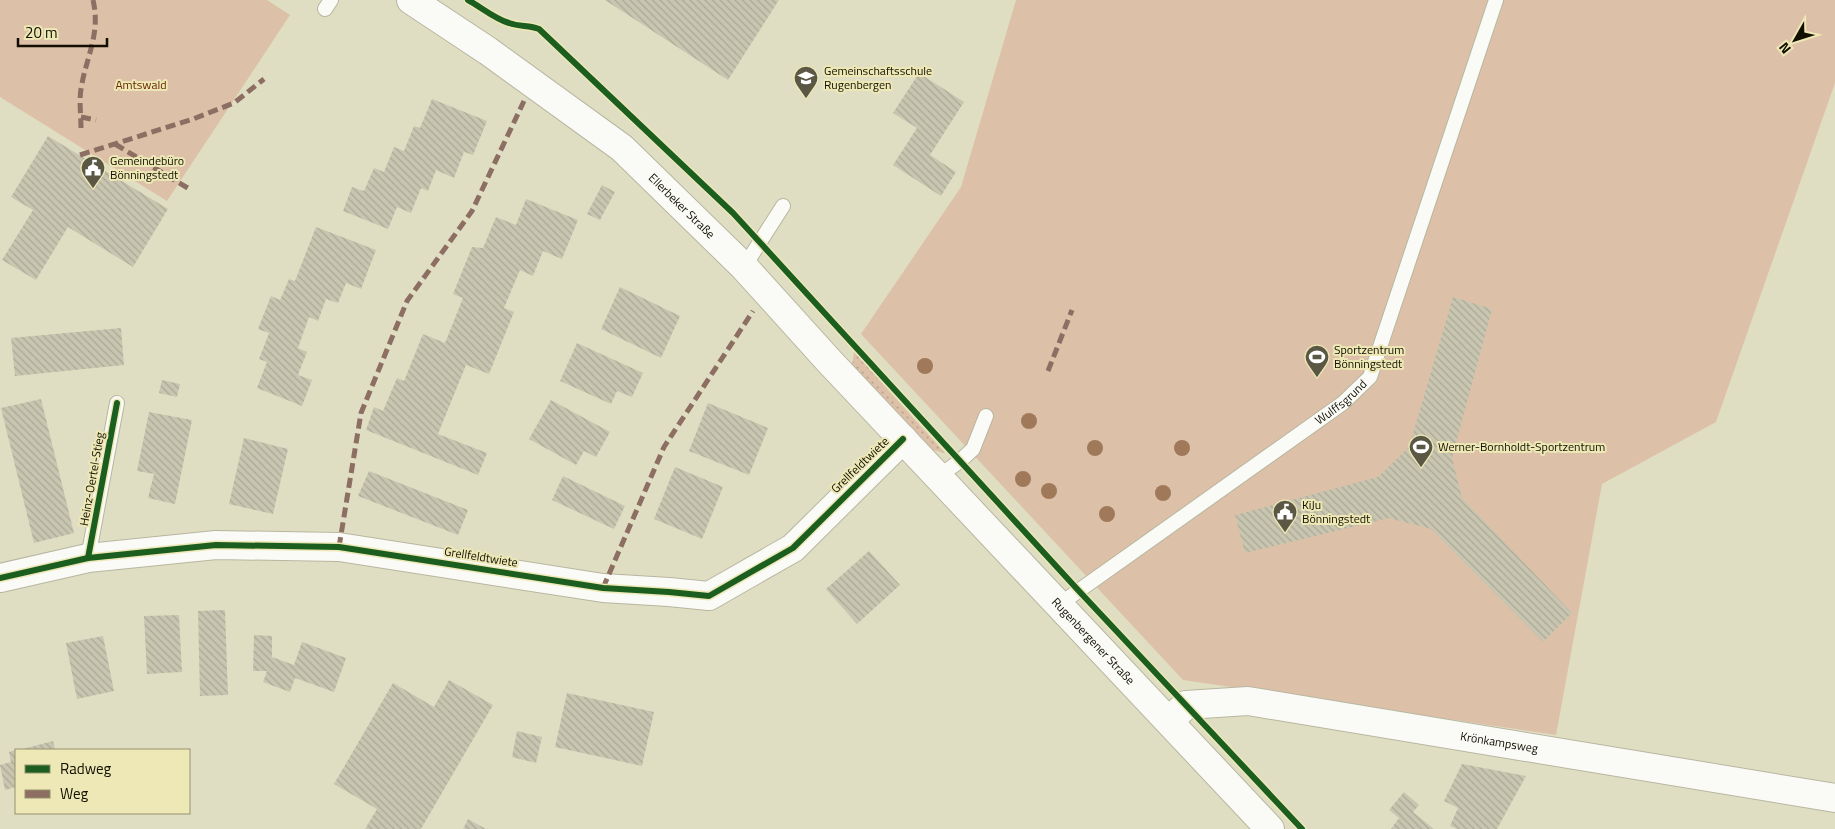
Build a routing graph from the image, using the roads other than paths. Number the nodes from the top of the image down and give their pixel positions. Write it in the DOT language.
graph roads {
  1 [pos="411,0"];
  2 [pos="1496,0"];
  3 [pos="783,206"];
  4 [pos="744,267"];
  5 [pos="117,403"];
  6 [pos="986,416"];
  7 [pos="910,446"];
  8 [pos="939,476"];
  9 [pos="88,558"];
  10 [pos="0,578"];
  11 [pos="1060,604"];
  12 [pos="1169,721"];
  13 [pos="1835,798"];
  14 [pos="1270,829"];
  1 -- 4 [label="street, Ellerbeker Straße"];
  2 -- 11 [label="lane, Wulffsgrund"];
  3 -- 4 [label="lane"];
  4 -- 7 [label="street, Ellerbeker Straße"];
  5 -- 9 [label="lane, Heinz-Oertel-Stieg"];
  6 -- 8 [label="lane"];
  7 -- 8 [label="street, Rugenbergener Straße"];
  7 -- 9 [label="street, Grellfeldtwiete"];
  8 -- 11 [label="street, Rugenbergener Straße"];
  9 -- 10 [label="street, Grellfeldtwiete"];
  11 -- 12 [label="street, Rugenbergener Straße"];
  12 -- 13 [label="street, Krönkampsweg"];
  12 -- 14 [label="street, Rugenbergener Straße"];
}
